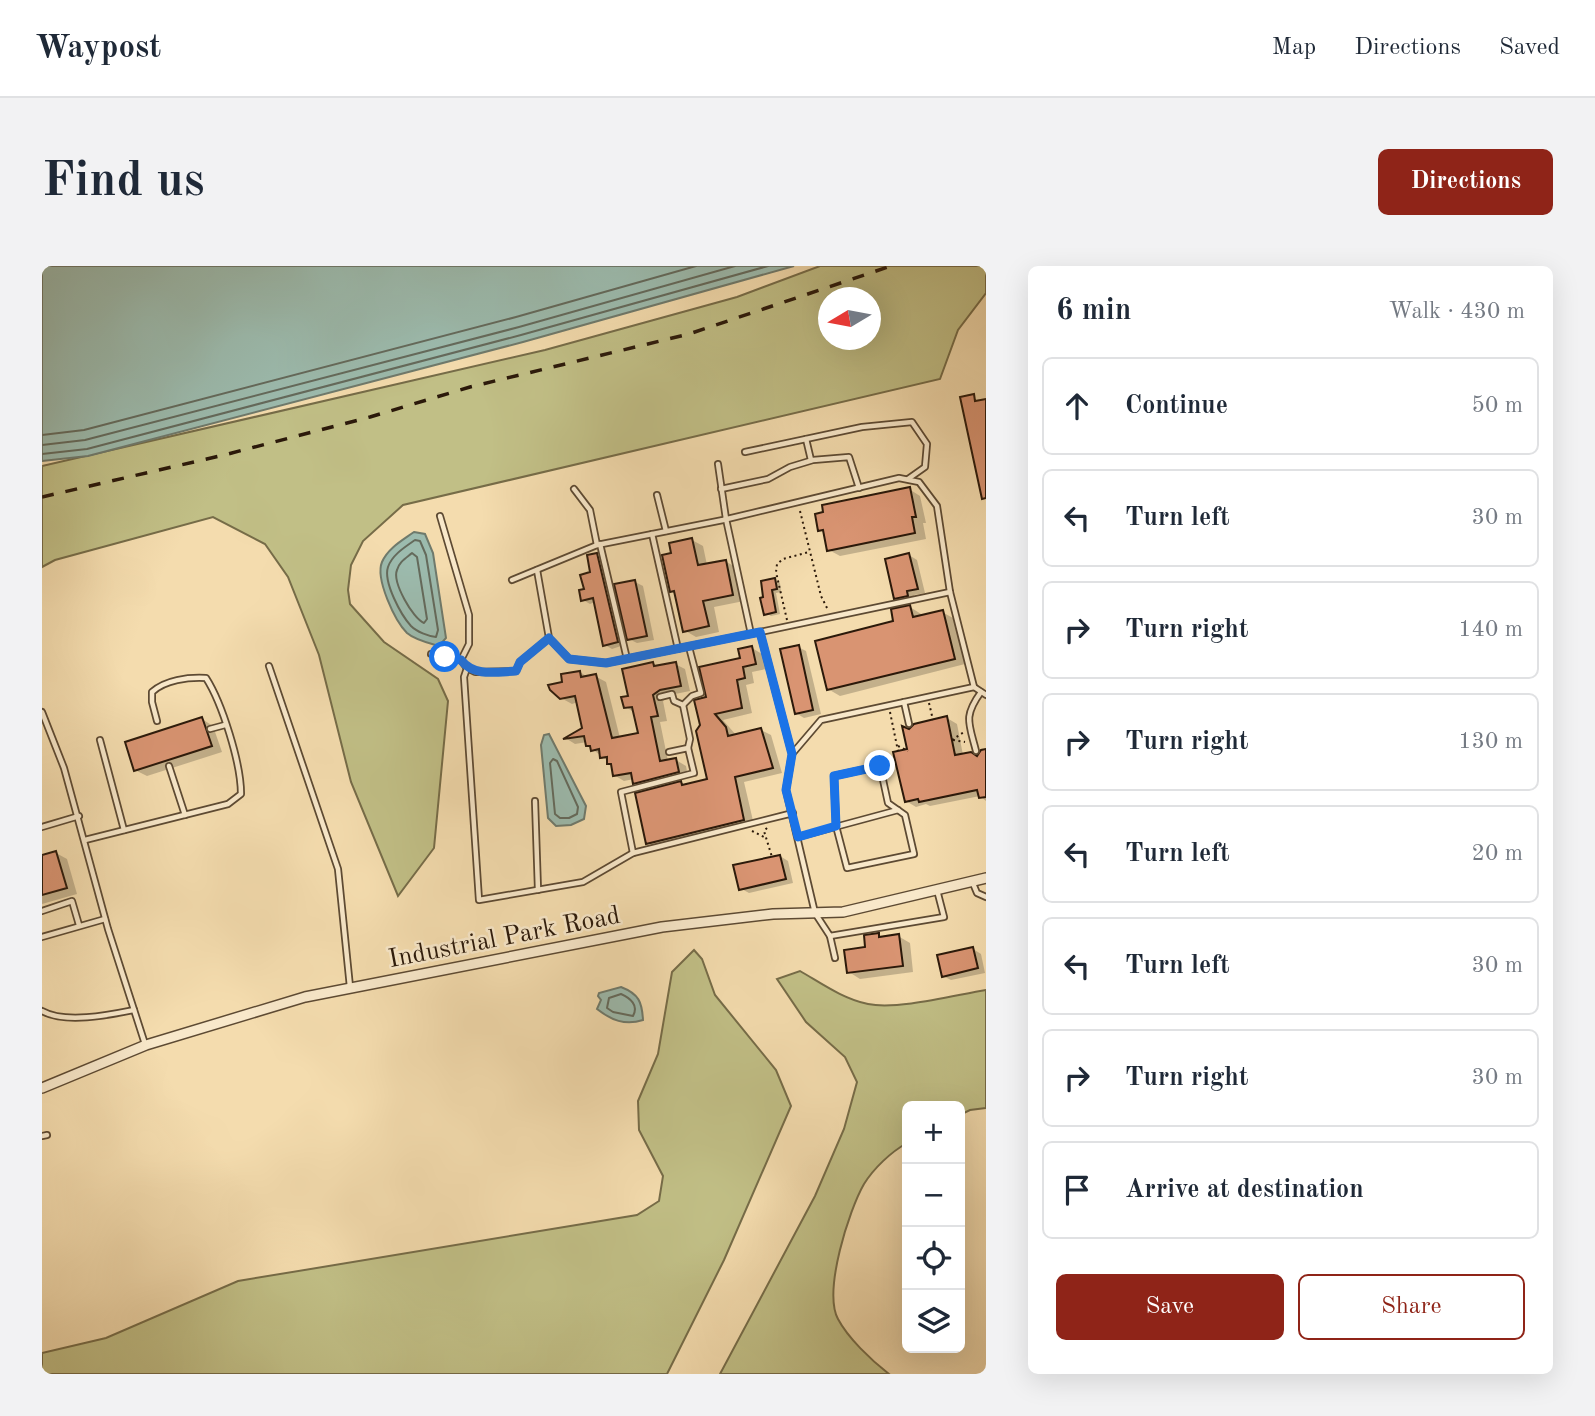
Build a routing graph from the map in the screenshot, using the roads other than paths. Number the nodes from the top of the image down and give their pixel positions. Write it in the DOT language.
graph roads {
  1 [pos="806,439"];
  2 [pos="746,452"];
  3 [pos="811,460"];
  4 [pos="718,464"];
  5 [pos="907,480"];
  6 [pos="721,488"];
  7 [pos="859,488"];
  8 [pos="574,489"];
  9 [pos="657,495"];
  10 [pos="440,516"];
  11 [pos="726,520"];
  12 [pos="666,531"];
  13 [pos="652,534"];
  14 [pos="598,544"];
  15 [pos="537,570"];
  16 [pos="512,580"];
  17 [pos="950,592"];
  18 [pos="760,632"];
  19 [pos="751,634"];
  20 [pos="549,638"];
  21 [pos="689,647"];
  22 [pos="678,649"];
  23 [pos="431,654"];
  24 [pos="627,659"];
  25 [pos="461,660"];
  26 [pos="269,666"];
  27 [pos="467,668"];
  28 [pos="974,687"];
  29 [pos="984,693"];
  30 [pos="660,697"];
  31 [pos="904,702"];
  32 [pos="683,705"];
  33 [pos="42,712"];
  34 [pos="157,721"];
  35 [pos="909,724"];
  36 [pos="225,725"];
  37 [pos="210,729"];
  38 [pos="100,740"];
  39 [pos="688,748"];
  40 [pos="976,751"];
  41 [pos="669,752"];
  42 [pos="792,754"];
  43 [pos="169,766"];
  44 [pos="535,801"];
  45 [pos="898,810"];
  46 [pos="793,813"];
  47 [pos="185,814"];
  48 [pos="79,816"];
  49 [pos="836,826"];
  50 [pos="42,827"];
  51 [pos="124,830"];
  52 [pos="798,837"];
  53 [pos="85,840"];
  54 [pos="633,852"];
  55 [pos="986,878"];
  56 [pos="972,881"];
  57 [pos="937,889"];
  58 [pos="538,890"];
  59 [pos="986,897"];
  60 [pos="42,911"];
  61 [pos="815,913"];
  62 [pos="105,919"];
  63 [pos="79,925"];
  64 [pos="830,936"];
  65 [pos="42,937"];
  66 [pos="835,958"];
  67 [pos="350,988"];
  68 [pos="134,1010"];
  69 [pos="42,1011"];
  70 [pos="146,1045"];
  71 [pos="42,1088"];
  1 -- 2 [label="lane"];
  1 -- 3 [label="lane"];
  1 -- 5 [label="lane"];
  3 -- 6 [label="lane"];
  3 -- 7 [label="lane"];
  4 -- 6 [label="lane"];
  5 -- 7 [label="lane"];
  5 -- 17 [label="lane"];
  6 -- 11 [label="lane"];
  7 -- 11 [label="lane"];
  8 -- 14 [label="lane"];
  9 -- 12 [label="lane"];
  10 -- 25 [label="lane"];
  11 -- 12 [label="lane"];
  11 -- 19 [label="lane"];
  12 -- 13 [label="lane"];
  13 -- 14 [label="lane"];
  13 -- 22 [label="lane"];
  14 -- 15 [label="lane"];
  14 -- 24 [label="lane"];
  15 -- 16 [label="lane"];
  15 -- 20 [label="lane"];
  17 -- 18 [label="lane"];
  17 -- 28 [label="lane"];
  18 -- 19 [label="lane"];
  18 -- 42 [label="lane"];
  19 -- 21 [label="lane"];
  20 -- 24 [label="lane"];
  20 -- 27 [label="lane"];
  21 -- 22 [label="lane"];
  21 -- 32 [label="lane"];
  22 -- 24 [label="lane"];
  23 -- 25 [label="lane"];
  25 -- 27 [label="lane"];
  26 -- 67 [label="lane"];
  27 -- 58 [label="lane"];
  28 -- 29 [label="lane"];
  28 -- 31 [label="lane"];
  29 -- 40 [label="lane"];
  30 -- 32 [label="lane"];
  31 -- 35 [label="lane"];
  31 -- 42 [label="lane"];
  32 -- 39 [label="lane"];
  33 -- 48 [label="lane"];
  34 -- 36 [label="lane"];
  36 -- 37 [label="lane"];
  36 -- 47 [label="lane"];
  38 -- 51 [label="lane"];
  39 -- 41 [label="lane"];
  39 -- 54 [label="lane"];
  42 -- 46 [label="lane"];
  43 -- 47 [label="lane"];
  44 -- 58 [label="lane"];
  45 -- 49 [label="lane"];
  45 -- 49 [label="lane"];
  45 -- 49 [label="lane"];
  46 -- 52 [label="lane"];
  46 -- 54 [label="lane"];
  47 -- 51 [label="lane"];
  48 -- 50 [label="lane"];
  48 -- 53 [label="lane"];
  49 -- 52 [label="lane"];
  51 -- 53 [label="lane"];
  52 -- 61 [label="lane"];
  53 -- 62 [label="lane"];
  54 -- 58 [label="lane"];
  55 -- 56 [label="street, Industrial Park Road"];
  56 -- 57 [label="street, Industrial Park Road"];
  56 -- 59 [label="lane"];
  57 -- 61 [label="street, Industrial Park Road"];
  57 -- 64 [label="lane"];
  60 -- 63 [label="lane"];
  61 -- 64 [label="lane"];
  61 -- 67 [label="street, Industrial Park Road"];
  62 -- 63 [label="lane"];
  62 -- 68 [label="lane"];
  63 -- 65 [label="lane"];
  64 -- 66 [label="lane"];
  67 -- 70 [label="street, Industrial Park Road"];
  68 -- 69 [label="lane"];
  68 -- 70 [label="lane"];
  70 -- 71 [label="street, Industrial Park Road"];
}
